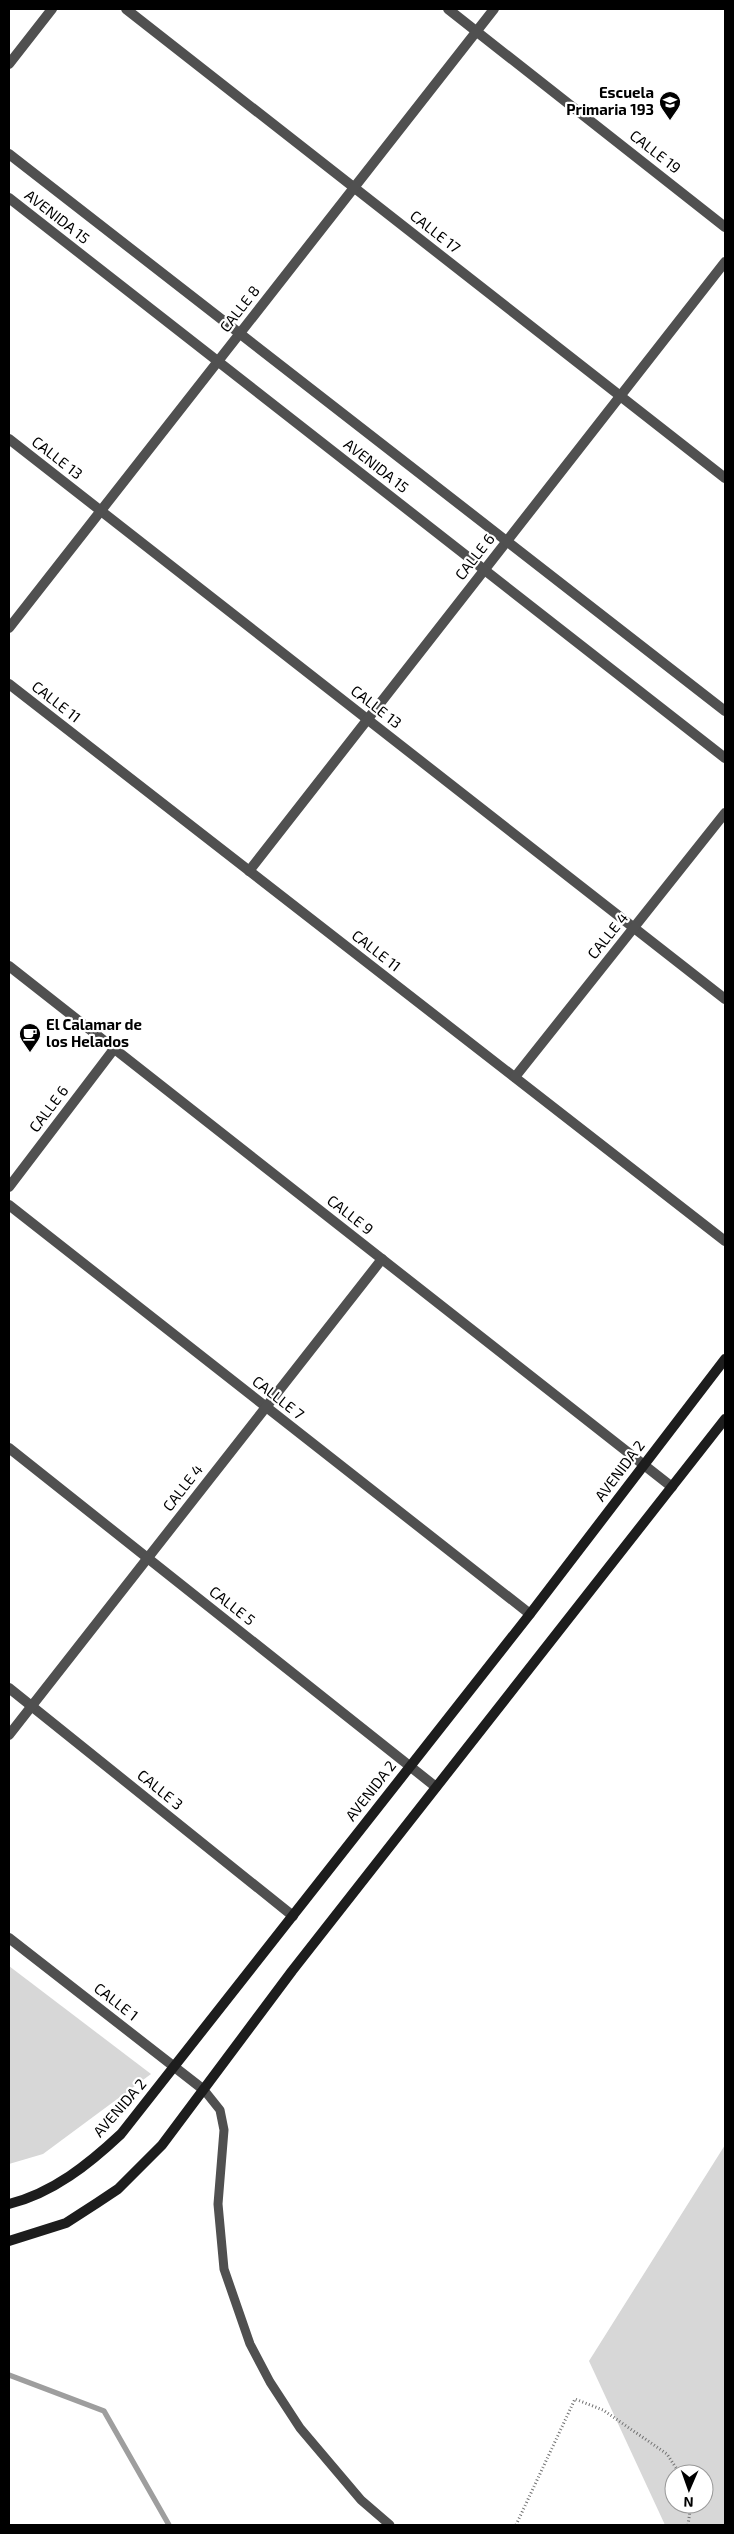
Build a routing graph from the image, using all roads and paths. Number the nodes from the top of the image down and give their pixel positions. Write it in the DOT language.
graph roads {
  1 [pos="52,9"];
  2 [pos="126,9"];
  3 [pos="448,9"];
  4 [pos="494,9"];
  5 [pos="476,31"];
  6 [pos="9,64"];
  7 [pos="9,154"];
  8 [pos="354,187"];
  9 [pos="9,198"];
  10 [pos="725,227"];
  11 [pos="725,262"];
  12 [pos="240,333"];
  13 [pos="218,361"];
  14 [pos="620,396"];
  15 [pos="9,439"];
  16 [pos="725,478"];
  17 [pos="100,511"];
  18 [pos="507,541"];
  19 [pos="484,570"];
  20 [pos="9,628"];
  21 [pos="9,684"];
  22 [pos="725,711"];
  23 [pos="368,720"];
  24 [pos="725,758"];
  25 [pos="725,813"];
  26 [pos="249,871"];
  27 [pos="634,928"];
  28 [pos="9,966"];
  29 [pos="725,999"];
  30 [pos="114,1049"];
  31 [pos="514,1077"];
  32 [pos="9,1187"];
  33 [pos="9,1205"];
  34 [pos="725,1241"];
  35 [pos="382,1259"];
  36 [pos="725,1359"];
  37 [pos="266,1407"];
  38 [pos="725,1419"];
  39 [pos="9,1448"];
  40 [pos="644,1464"];
  41 [pos="672,1487"];
  42 [pos="148,1558"];
  43 [pos="530,1614"];
  44 [pos="9,1688"];
  45 [pos="31,1706"];
  46 [pos="9,1735"];
  47 [pos="410,1766"];
  48 [pos="436,1787"];
  49 [pos="293,1916"];
  50 [pos="9,1938"];
  51 [pos="174,2067"];
  52 [pos="204,2090"];
  53 [pos="9,2204"];
  54 [pos="9,2241"];
  55 [pos="674,2464"];
  56 [pos="390,2525"];
  57 [pos="516,2525"];
  1 -- 6 [label="street"];
  2 -- 8 [label="street, CALLE 17"];
  3 -- 5 [label="street, CALLE 19"];
  4 -- 5 [label="street, CALLE 8"];
  5 -- 8 [label="street, CALLE 8"];
  5 -- 10 [label="street, CALLE 19"];
  7 -- 12 [label="street, AVENIDA 15"];
  8 -- 12 [label="street, CALLE 8"];
  8 -- 14 [label="street, CALLE 17"];
  9 -- 13 [label="street, AVENIDA 15"];
  11 -- 14 [label="street, CALLE 6"];
  12 -- 13 [label="street, CALLE 8"];
  12 -- 18 [label="street, AVENIDA 15"];
  13 -- 17 [label="street, CALLE 8"];
  13 -- 19 [label="street, AVENIDA 15"];
  14 -- 16 [label="street, CALLE 17"];
  14 -- 18 [label="street, CALLE 6"];
  15 -- 17 [label="street, CALLE 13"];
  17 -- 20 [label="street, CALLE 8"];
  17 -- 23 [label="street, CALLE 13"];
  18 -- 19 [label="street, CALLE 6"];
  18 -- 22 [label="street, AVENIDA 15"];
  19 -- 23 [label="street, CALLE 6"];
  19 -- 24 [label="street, AVENIDA 15"];
  21 -- 26 [label="street, CALLE 11"];
  23 -- 26 [label="street, CALLE 6"];
  23 -- 27 [label="street, CALLE 13"];
  25 -- 27 [label="street, CALLE 4"];
  26 -- 31 [label="street, CALLE 11"];
  27 -- 29 [label="street, CALLE 13"];
  27 -- 31 [label="street, CALLE 4"];
  28 -- 30 [label="street, CALLE 9"];
  30 -- 32 [label="street, CALLE 6"];
  30 -- 35 [label="street, CALLE 9"];
  31 -- 34 [label="street, CALLE 11"];
  33 -- 37 [label="street, CALLLE 7"];
  35 -- 37 [label="street, CALLE 4"];
  35 -- 40 [label="street, CALLE 9"];
  36 -- 40 [label="main road, AVENIDA 2"];
  37 -- 42 [label="street, CALLE 4"];
  37 -- 43 [label="street, CALLLE 7"];
  38 -- 41 [label="main road"];
  39 -- 42 [label="street, CALLE 5"];
  40 -- 41 [label="street, CALLE 9"];
  40 -- 43 [label="main road, AVENIDA 2"];
  41 -- 48 [label="main road"];
  42 -- 45 [label="street, CALLE 4"];
  42 -- 47 [label="street, CALLE 5"];
  43 -- 47 [label="main road, AVENIDA 2"];
  44 -- 45 [label="street, CALLE 3"];
  45 -- 46 [label="street, CALLE 4"];
  45 -- 49 [label="street, CALLE 3"];
  47 -- 48 [label="street, CALLE 5"];
  47 -- 49 [label="main road, AVENIDA 2"];
  48 -- 52 [label="main road"];
  49 -- 51 [label="main road, AVENIDA 2"];
  50 -- 51 [label="street, CALLE 1"];
  51 -- 52 [label="street, CALLE 1"];
  51 -- 53 [label="main road, AVENIDA 2"];
  52 -- 54 [label="main road"];
  52 -- 56 [label="lane"];
  55 -- 57 [label="path"];
}
